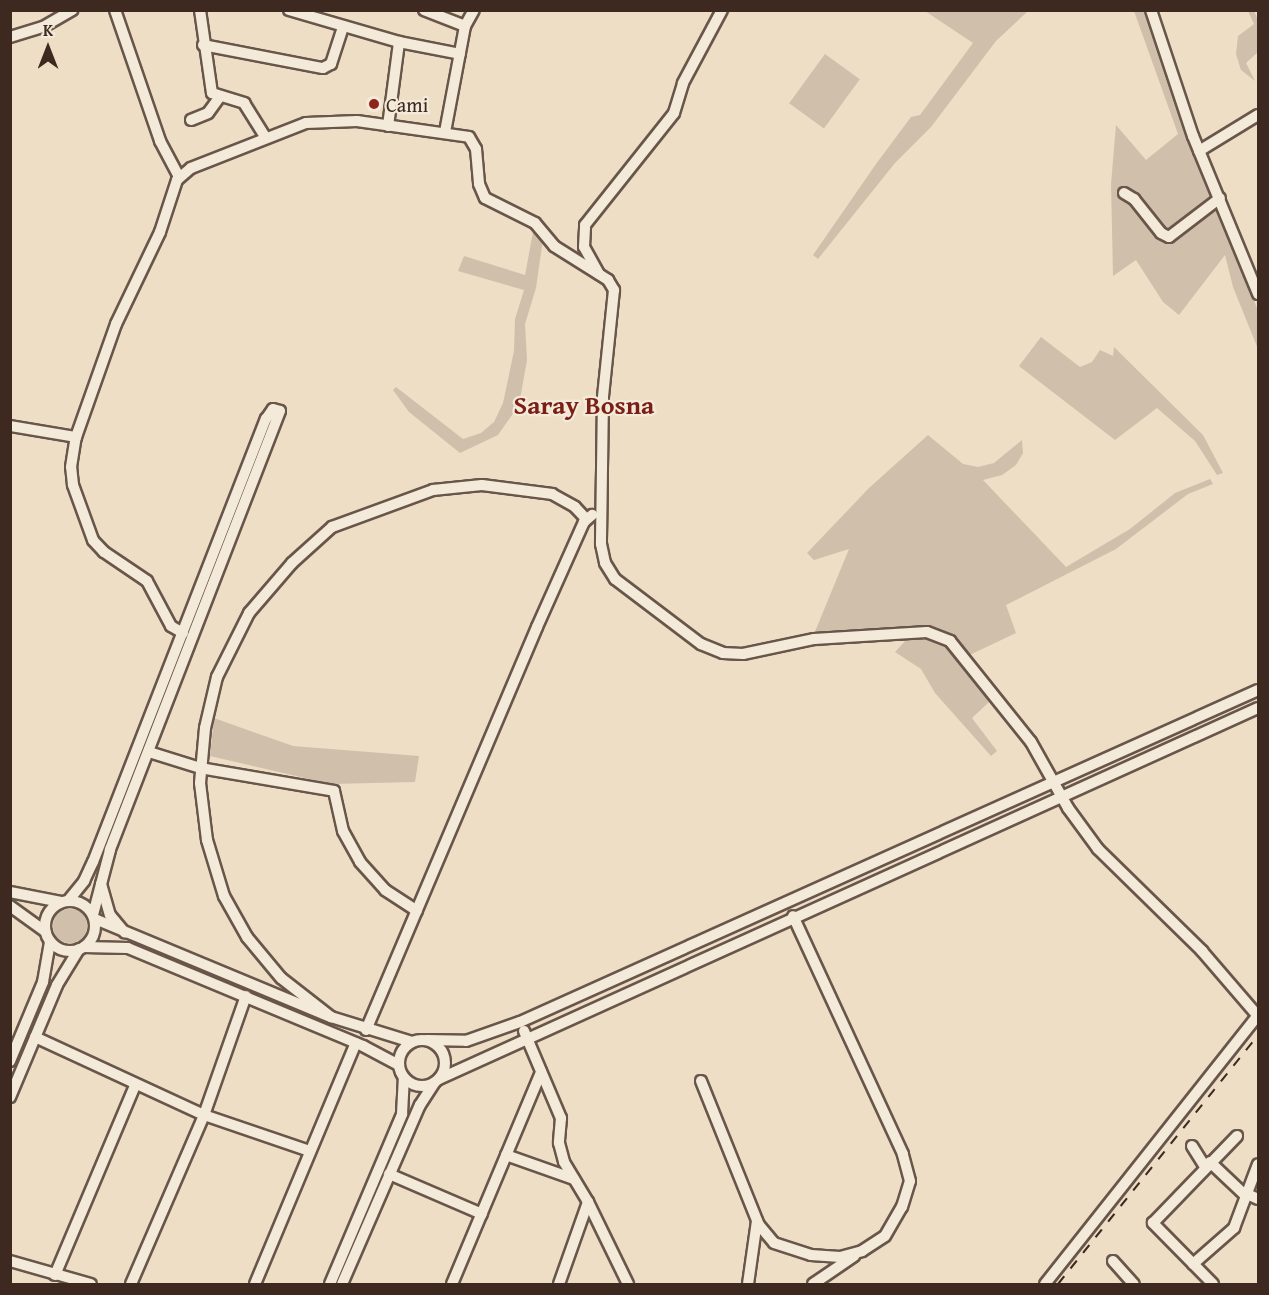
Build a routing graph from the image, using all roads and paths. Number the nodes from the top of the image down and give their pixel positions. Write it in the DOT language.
graph roads {
  1 [pos="72,10"];
  2 [pos="115,10"];
  3 [pos="201,10"];
  4 [pos="289,10"];
  5 [pos="424,10"];
  6 [pos="474,10"];
  7 [pos="722,10"];
  8 [pos="1151,10"];
  9 [pos="343,26"];
  10 [pos="465,26"];
  11 [pos="10,37"];
  12 [pos="399,42"];
  13 [pos="203,45"];
  14 [pos="460,54"];
  15 [pos="219,98"];
  16 [pos="1258,114"];
  17 [pos="191,120"];
  18 [pos="388,126"];
  19 [pos="445,132"];
  20 [pos="265,137"];
  21 [pos="1199,151"];
  22 [pos="179,176"];
  23 [pos="1124,193"];
  24 [pos="1220,198"];
  25 [pos="600,276"];
  26 [pos="1258,294"];
  27 [pos="10,426"];
  28 [pos="76,437"];
  29 [pos="601,513"];
  30 [pos="586,519"];
  31 [pos="183,633"];
  32 [pos="1258,690"];
  33 [pos="1258,708"];
  34 [pos="149,752"];
  35 [pos="200,768"];
  36 [pos="1054,783"];
  37 [pos="1061,795"];
  38 [pos="101,881"];
  39 [pos="10,892"];
  40 [pos="64,901"];
  41 [pos="10,906"];
  42 [pos="417,911"];
  43 [pos="793,916"];
  44 [pos="94,917"];
  45 [pos="127,936"];
  46 [pos="48,937"];
  47 [pos="81,948"];
  48 [pos="281,978"];
  49 [pos="277,994"];
  50 [pos="246,996"];
  51 [pos="1258,1015"];
  52 [pos="330,1017"];
  53 [pos="520,1022"];
  54 [pos="366,1030"];
  55 [pos="35,1037"];
  56 [pos="526,1037"];
  57 [pos="427,1040"];
  58 [pos="412,1042"];
  59 [pos="356,1043"];
  60 [pos="10,1061"];
  61 [pos="398,1065"];
  62 [pos="541,1072"];
  63 [pos="404,1078"];
  64 [pos="437,1081"];
  65 [pos="701,1081"];
  66 [pos="135,1086"];
  67 [pos="10,1097"];
  68 [pos="204,1114"];
  69 [pos="1237,1136"];
  70 [pos="1192,1146"];
  71 [pos="310,1151"];
  72 [pos="506,1155"];
  73 [pos="1258,1164"];
  74 [pos="1207,1165"];
  75 [pos="389,1174"];
  76 [pos="574,1179"];
  77 [pos="1246,1195"];
  78 [pos="1258,1199"];
  79 [pos="588,1202"];
  80 [pos="482,1214"];
  81 [pos="757,1221"];
  82 [pos="862,1251"];
  83 [pos="10,1261"];
  84 [pos="1113,1261"];
  85 [pos="1193,1264"];
  86 [pos="55,1275"];
  87 [pos="91,1284"];
  88 [pos="131,1284"];
  89 [pos="255,1284"];
  90 [pos="330,1284"];
  91 [pos="342,1284"];
  92 [pos="452,1284"];
  93 [pos="559,1284"];
  94 [pos="628,1284"];
  95 [pos="748,1284"];
  96 [pos="813,1284"];
  97 [pos="1045,1284"];
  98 [pos="1134,1284"];
  99 [pos="1213,1284"];
  1 -- 11 [label="street"];
  2 -- 22 [label="street"];
  3 -- 13 [label="street"];
  4 -- 9 [label="street"];
  5 -- 10 [label="street"];
  6 -- 10 [label="street"];
  7 -- 25 [label="street"];
  8 -- 21 [label="street"];
  9 -- 12 [label="street"];
  9 -- 13 [label="street"];
  10 -- 14 [label="street"];
  12 -- 14 [label="street"];
  12 -- 18 [label="street"];
  13 -- 15 [label="street"];
  14 -- 19 [label="street"];
  15 -- 17 [label="street"];
  15 -- 20 [label="street"];
  16 -- 21 [label="street"];
  18 -- 19 [label="street"];
  18 -- 20 [label="street"];
  19 -- 25 [label="street"];
  20 -- 22 [label="street"];
  21 -- 24 [label="street"];
  22 -- 28 [label="street"];
  23 -- 24 [label="street"];
  24 -- 26 [label="street"];
  25 -- 29 [label="street"];
  27 -- 28 [label="street"];
  28 -- 31 [label="street"];
  29 -- 30 [label="street"];
  29 -- 36 [label="street"];
  30 -- 35 [label="street"];
  30 -- 42 [label="street"];
  31 -- 34 [label="street"];
  31 -- 40 [label="street"];
  32 -- 36 [label="street"];
  33 -- 37 [label="street"];
  34 -- 35 [label="street"];
  34 -- 38 [label="street"];
  35 -- 42 [label="street"];
  35 -- 48 [label="street"];
  36 -- 37 [label="street"];
  36 -- 53 [label="street"];
  37 -- 43 [label="street"];
  37 -- 51 [label="street"];
  38 -- 44 [label="street"];
  38 -- 45 [label="street"];
  39 -- 40 [label="street"];
  40 -- 44 [label="street"];
  40 -- 46 [label="street"];
  41 -- 46 [label="street"];
  42 -- 54 [label="street"];
  43 -- 56 [label="street"];
  43 -- 82 [label="street"];
  44 -- 45 [label="street"];
  44 -- 47 [label="street"];
  45 -- 49 [label="street"];
  46 -- 47 [label="street"];
  46 -- 60 [label="street"];
  47 -- 50 [label="street"];
  47 -- 55 [label="street"];
  48 -- 49 [label="street"];
  48 -- 52 [label="street"];
  49 -- 52 [label="street"];
  50 -- 59 [label="street"];
  50 -- 68 [label="street"];
  51 -- 97 [label="street"];
  52 -- 54 [label="street"];
  53 -- 56 [label="street"];
  53 -- 57 [label="street"];
  54 -- 58 [label="street"];
  55 -- 66 [label="street"];
  55 -- 67 [label="street"];
  56 -- 62 [label="street"];
  56 -- 64 [label="street"];
  57 -- 58 [label="street"];
  57 -- 64 [label="street"];
  58 -- 61 [label="street"];
  59 -- 61 [label="street"];
  59 -- 71 [label="street"];
  61 -- 63 [label="street"];
  62 -- 72 [label="street"];
  62 -- 76 [label="street"];
  63 -- 64 [label="street"];
  63 -- 90 [label="street"];
  64 -- 75 [label="street"];
  65 -- 81 [label="street"];
  66 -- 68 [label="street"];
  66 -- 86 [label="street"];
  68 -- 71 [label="street"];
  68 -- 88 [label="street"];
  69 -- 74 [label="street"];
  70 -- 74 [label="street"];
  71 -- 89 [label="street"];
  72 -- 76 [label="street"];
  72 -- 80 [label="street"];
  73 -- 77 [label="street"];
  74 -- 77 [label="street"];
  74 -- 85 [label="street"];
  75 -- 80 [label="street"];
  75 -- 91 [label="street"];
  76 -- 79 [label="street"];
  77 -- 78 [label="street"];
  77 -- 85 [label="street"];
  79 -- 93 [label="street"];
  79 -- 94 [label="street"];
  80 -- 92 [label="street"];
  81 -- 82 [label="street"];
  81 -- 95 [label="street"];
  82 -- 96 [label="street"];
  83 -- 86 [label="street"];
  84 -- 98 [label="street"];
  85 -- 99 [label="street"];
  86 -- 87 [label="street"];
}
